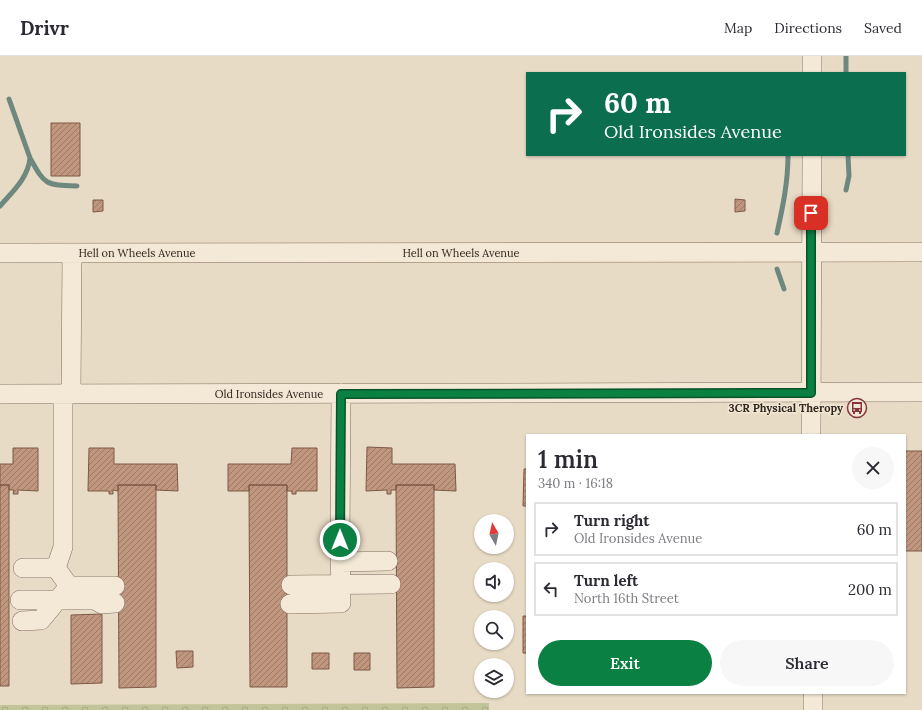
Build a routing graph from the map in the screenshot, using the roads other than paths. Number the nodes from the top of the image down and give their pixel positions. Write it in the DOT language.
graph roads {
  1 [pos="812,56"];
  2 [pos="812,72"];
  3 [pos="812,156"];
  4 [pos="811,252"];
  5 [pos="922,252"];
  6 [pos="0,253"];
  7 [pos="72,253"];
  8 [pos="922,392"];
  9 [pos="811,393"];
  10 [pos="0,394"];
  11 [pos="67,394"];
  12 [pos="341,394"];
  13 [pos="811,434"];
  14 [pos="388,561"];
  15 [pos="340,562"];
  16 [pos="23,568"];
  17 [pos="56,568"];
  18 [pos="391,584"];
  19 [pos="341,585"];
  20 [pos="63,593"];
  21 [pos="115,594"];
  22 [pos="291,595"];
  23 [pos="20,600"];
  24 [pos="22,621"];
  25 [pos="813,694"];
  26 [pos="813,710"];
  1 -- 2 [label="street"];
  3 -- 4 [label="street"];
  4 -- 5 [label="street, Hell on Wheels Avenue"];
  4 -- 7 [label="street, Hell on Wheels Avenue"];
  4 -- 9 [label="street"];
  6 -- 7 [label="street, Hell on Wheels Avenue"];
  7 -- 11 [label="street"];
  8 -- 9 [label="street, Old Ironsides Avenue"];
  9 -- 12 [label="street, Old Ironsides Avenue"];
  9 -- 13 [label="street"];
  10 -- 11 [label="street, Old Ironsides Avenue"];
  11 -- 12 [label="street, Old Ironsides Avenue"];
  11 -- 17 [label="street"];
  12 -- 15 [label="street"];
  14 -- 15 [label="street"];
  15 -- 19 [label="street"];
  16 -- 17 [label="street"];
  17 -- 20 [label="street"];
  18 -- 19 [label="street"];
  19 -- 22 [label="street"];
  20 -- 21 [label="street"];
  20 -- 23 [label="street"];
  20 -- 24 [label="street"];
  25 -- 26 [label="street"];
}
